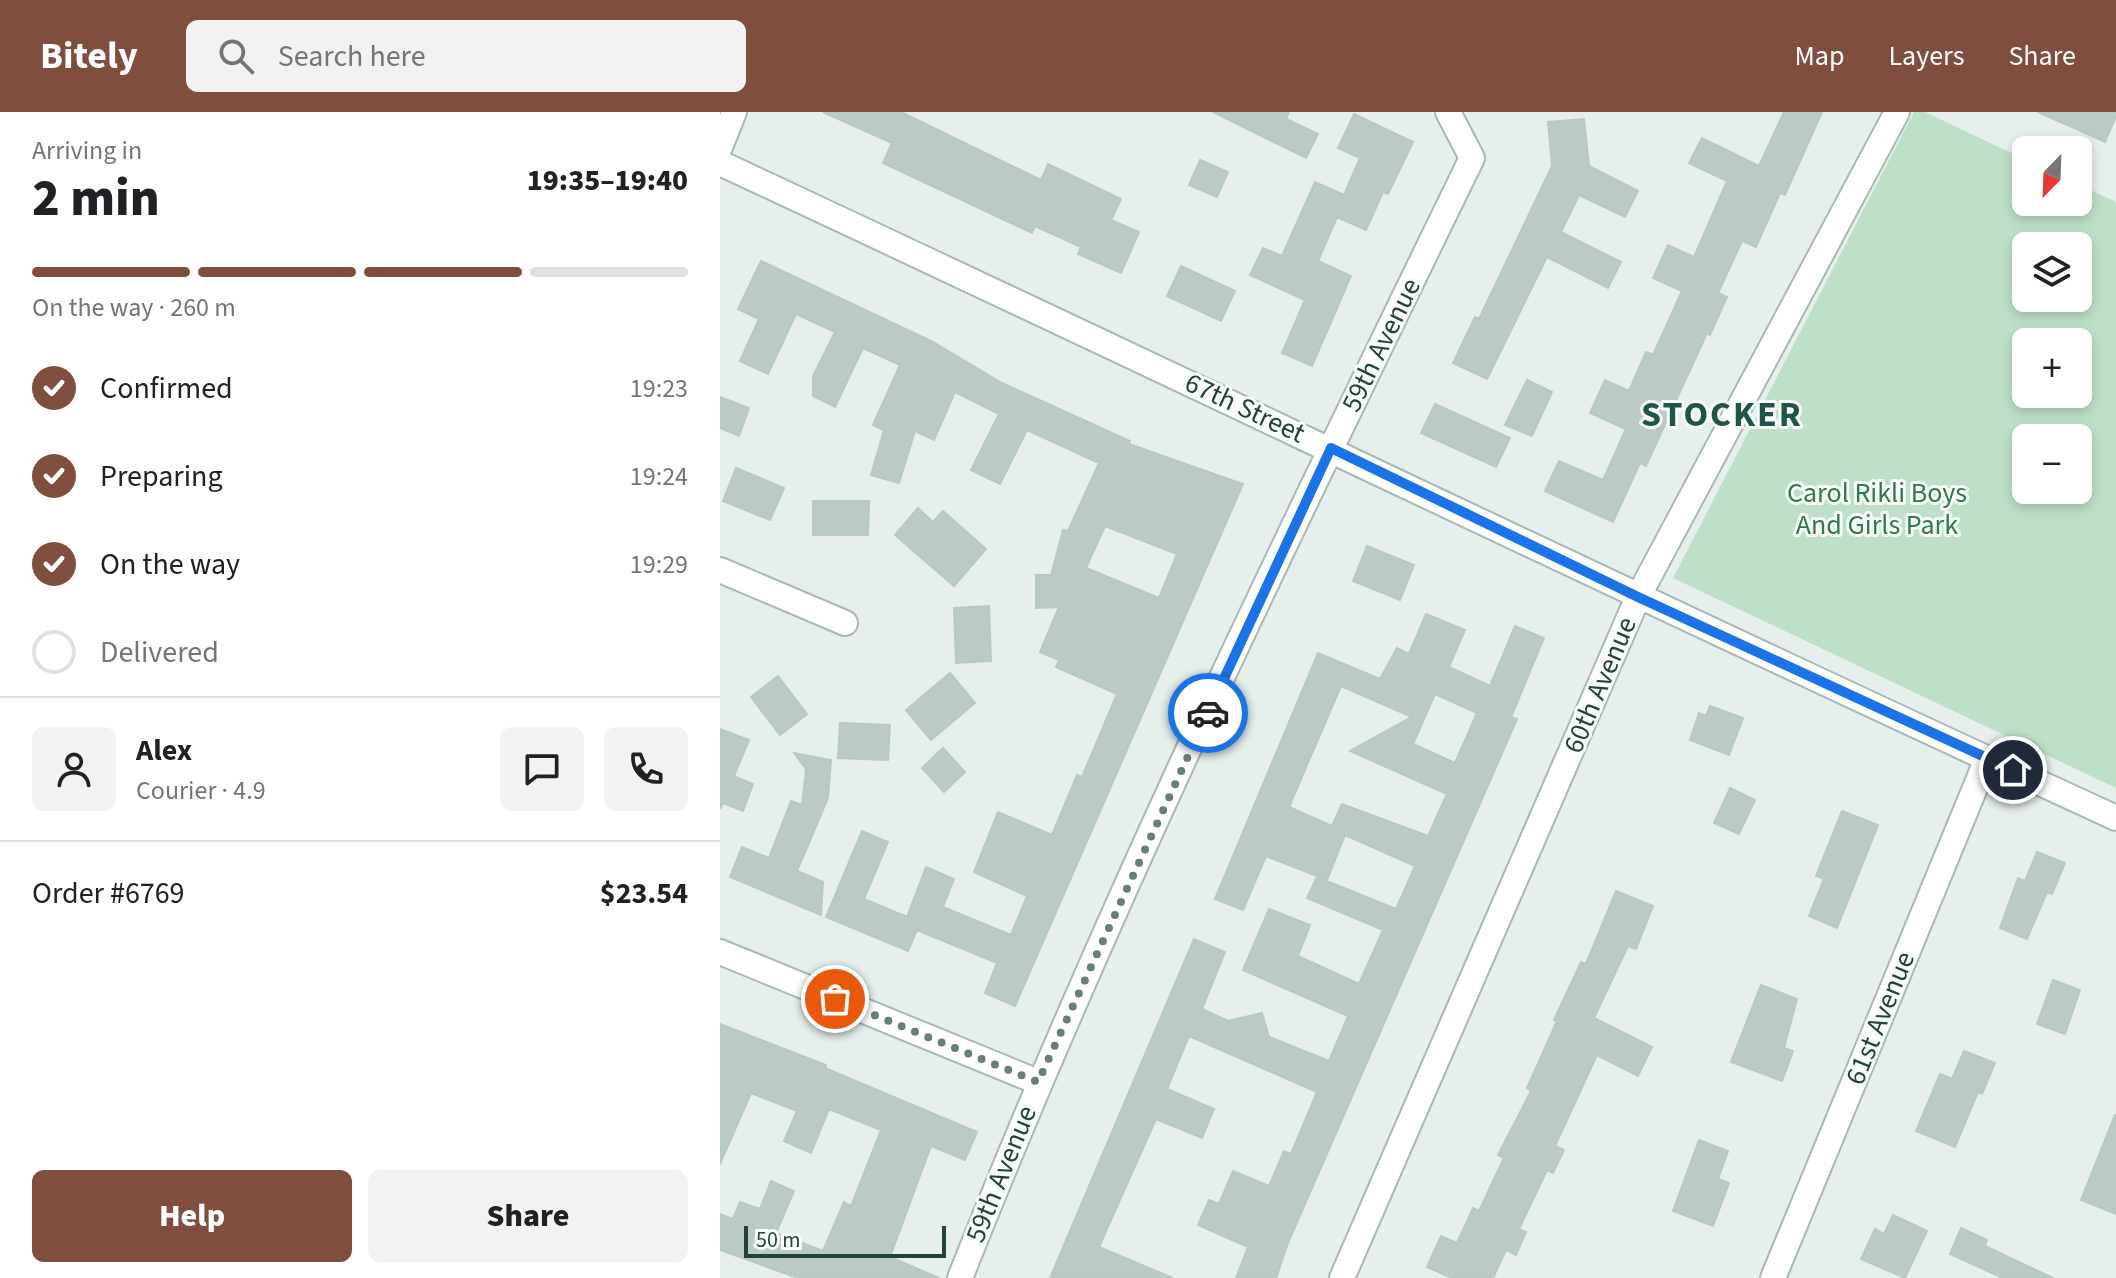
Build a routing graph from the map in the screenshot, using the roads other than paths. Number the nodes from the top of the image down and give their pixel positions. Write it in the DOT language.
graph roads {
  1 [pos="734,112"];
  2 [pos="1448,112"];
  3 [pos="1897,112"];
  4 [pos="720,147"];
  5 [pos="720,163"];
  6 [pos="1331,448"];
  7 [pos="720,570"];
  8 [pos="1638,597"];
  9 [pos="845,623"];
  10 [pos="1987,759"];
  11 [pos="2116,818"];
  12 [pos="720,952"];
  13 [pos="1038,1082"];
  14 [pos="960,1278"];
  15 [pos="1342,1278"];
  16 [pos="1773,1278"];
  1 -- 4 [label="street"];
  2 -- 6 [label="street, 59th Avenue"];
  3 -- 8 [label="street, 60th Avenue"];
  5 -- 6 [label="street, 67th Street"];
  6 -- 8 [label="street, 67th Street"];
  6 -- 13 [label="street, 59th Avenue"];
  7 -- 9 [label="street"];
  8 -- 10 [label="street, 67th Street"];
  8 -- 15 [label="street, 60th Avenue"];
  10 -- 11 [label="street, 67th Street"];
  10 -- 16 [label="street, 61st Avenue"];
  12 -- 13 [label="street"];
  13 -- 14 [label="street, 59th Avenue"];
}
